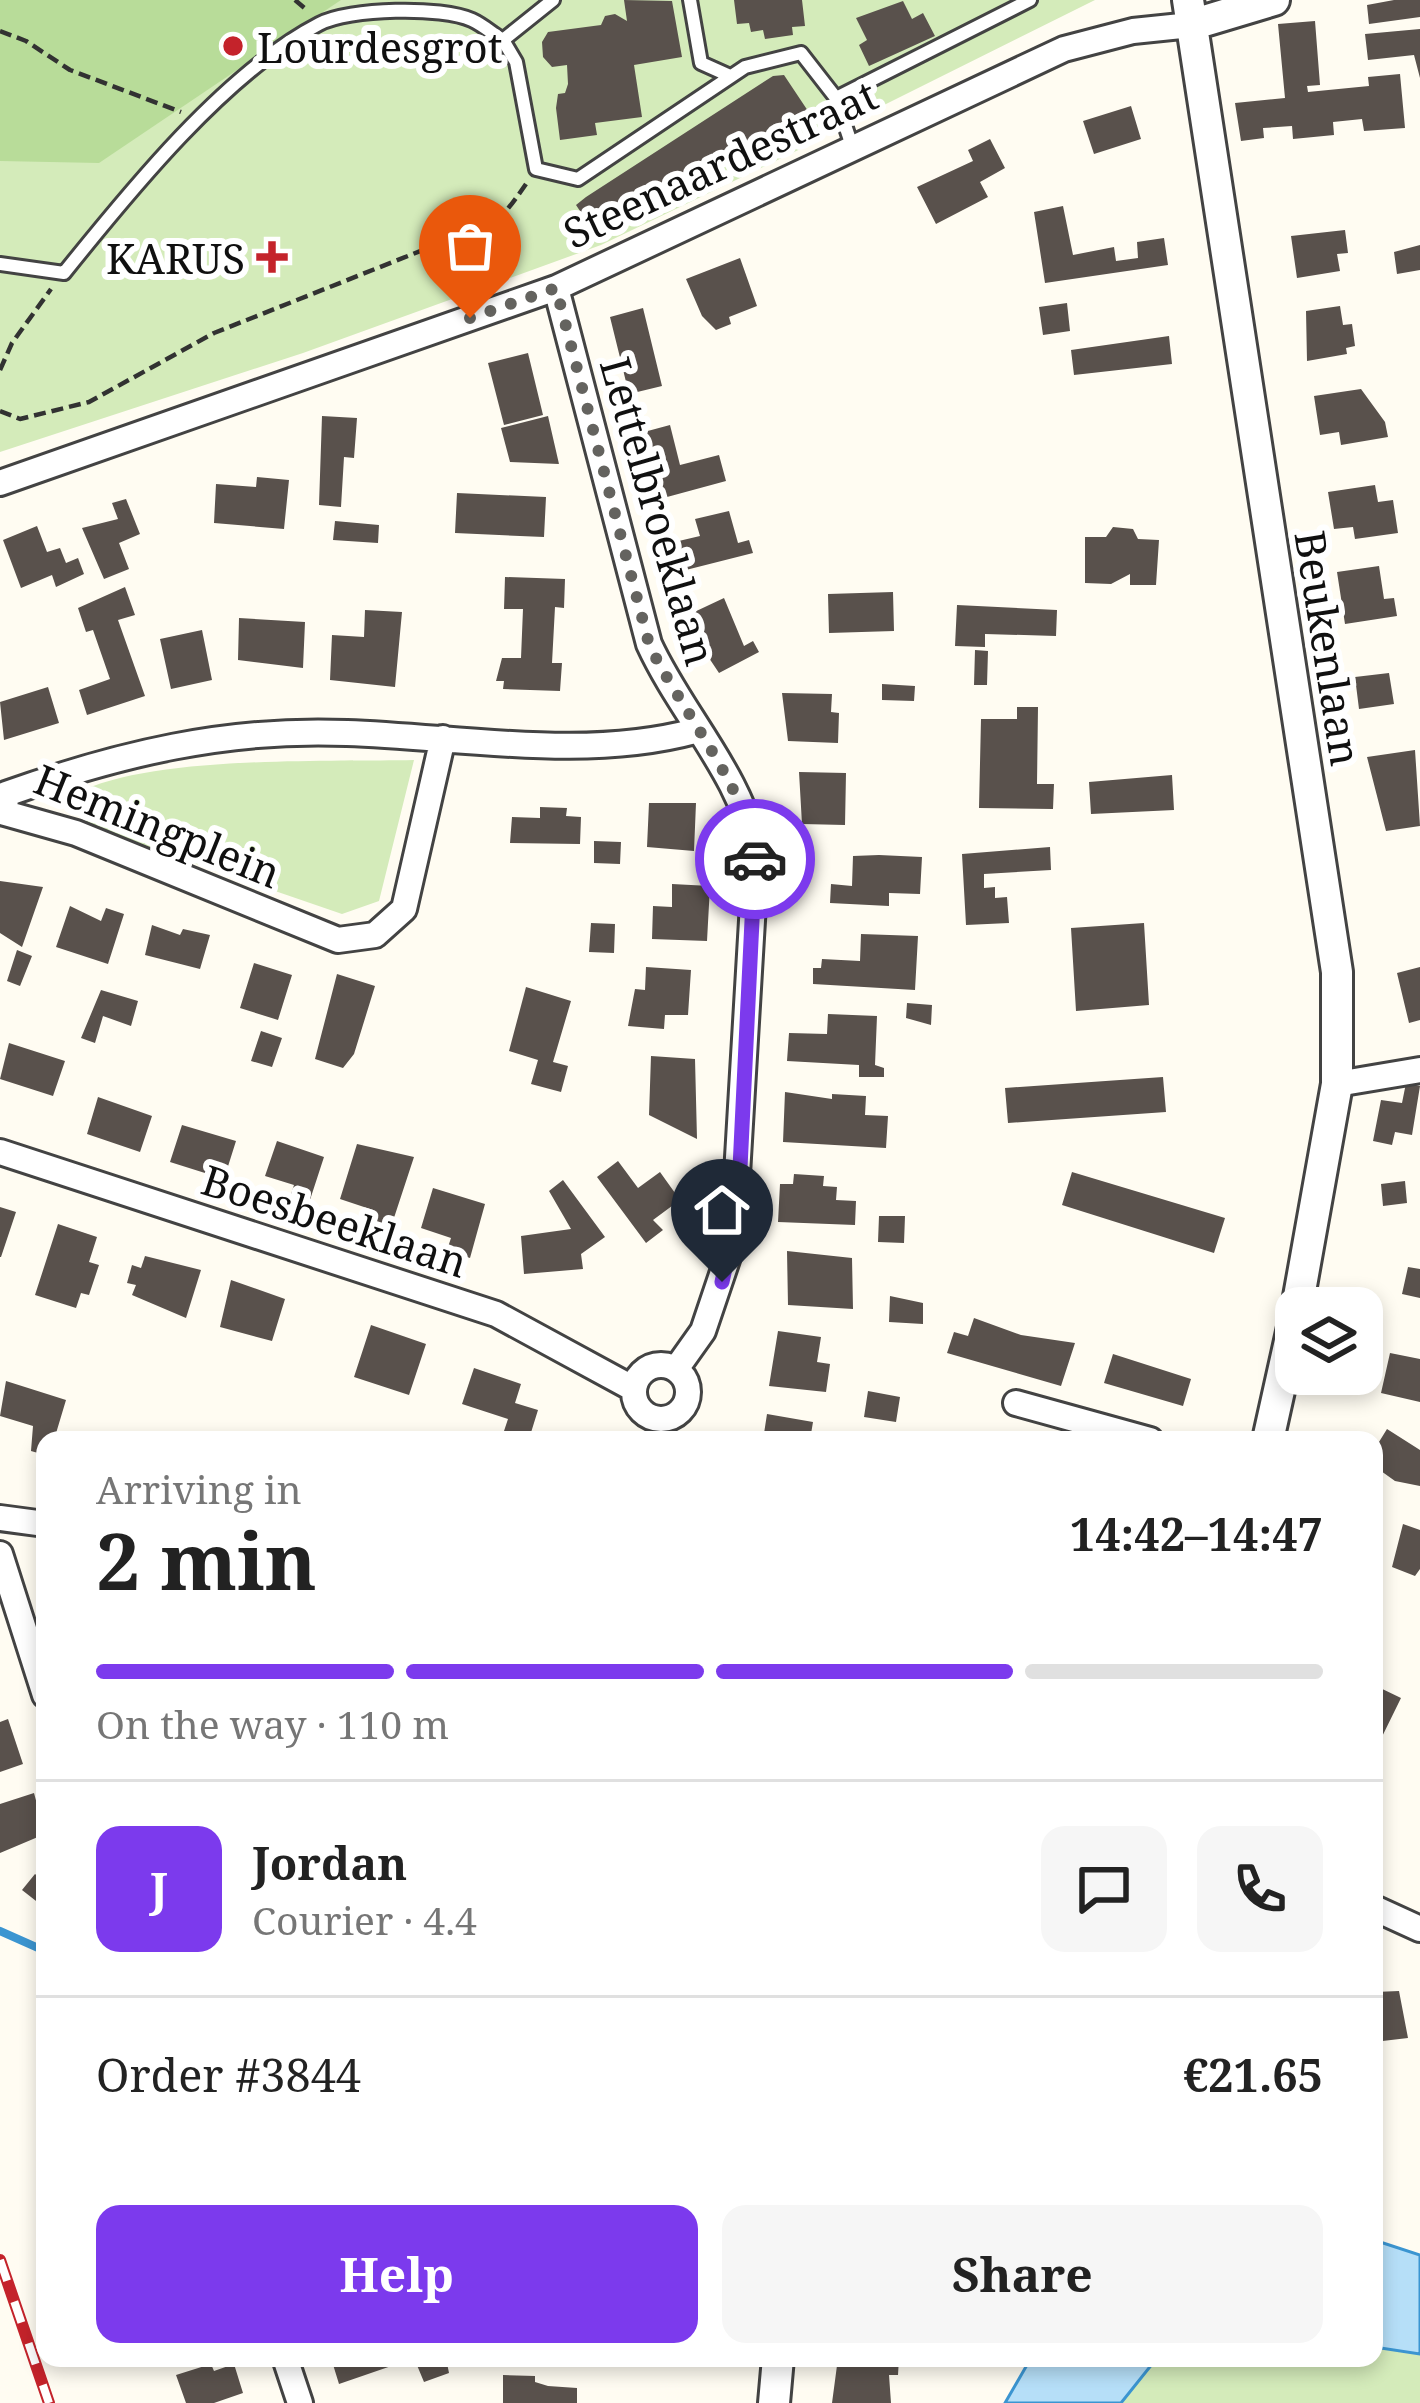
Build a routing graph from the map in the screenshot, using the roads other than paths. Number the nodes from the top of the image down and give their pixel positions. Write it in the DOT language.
graph roads {
  1 [pos="553,0"];
  2 [pos="689,0"];
  3 [pos="1030,0"];
  4 [pos="1274,0"];
  5 [pos="1189,12"];
  6 [pos="503,40"];
  7 [pos="730,76"];
  8 [pos="836,98"];
  9 [pos="852,146"];
  10 [pos="0,264"];
  11 [pos="556,288"];
  12 [pos="0,483"];
  13 [pos="695,731"];
  14 [pos="443,738"];
  15 [pos="1420,1070"];
  16 [pos="1337,1084"];
  17 [pos="0,1152"];
  18 [pos="1301,1287"];
  19 [pos="676,1369"];
  20 [pos="634,1389"];
  21 [pos="1278,1395"];
  22 [pos="1016,1403"];
  23 [pos="675,1429"];
  24 [pos="1117,1431"];
  25 [pos="1270,1431"];
  26 [pos="0,1518"];
  27 [pos="36,1523"];
  28 [pos="0,1554"];
  29 [pos="36,1667"];
  30 [pos="1383,1912"];
  31 [pos="1420,1929"];
  32 [pos="288,2367"];
  33 [pos="777,2367"];
  34 [pos="300,2403"];
  35 [pos="774,2403"];
  1 -- 6 [label="lane"];
  2 -- 7 [label="lane"];
  3 -- 8 [label="lane"];
  4 -- 5 [label="street, Steenaardestraat"];
  5 -- 9 [label="street, Steenaardestraat"];
  5 -- 16 [label="street, Beukenlaan"];
  6 -- 7 [label="lane"];
  6 -- 10 [label="lane"];
  7 -- 8 [label="lane"];
  8 -- 9 [label="lane"];
  9 -- 11 [label="street, Steenaardestraat"];
  11 -- 12 [label="street, Steenaardestraat"];
  11 -- 13 [label="street, Lettelbroeklaan"];
  13 -- 14 [label="street, Hemingplein"];
  13 -- 19 [label="street, Lettelbroeklaan"];
  14 -- 14 [label="street, Hemingplein"];
  15 -- 16 [label="street"];
  16 -- 18 [label="street, Beukenlaan"];
  17 -- 20 [label="street, Boesbeeklaan"];
  19 -- 20 [label="street"];
  19 -- 23 [label="street, Boesbeeklaan"];
  20 -- 23 [label="street, Boesbeeklaan"];
  21 -- 25 [label="street, Beukenlaan"];
  22 -- 24 [label="street"];
  26 -- 27 [label="street"];
  28 -- 29 [label="street"];
  30 -- 31 [label="street"];
  32 -- 34 [label="street"];
  33 -- 35 [label="street"];
}
